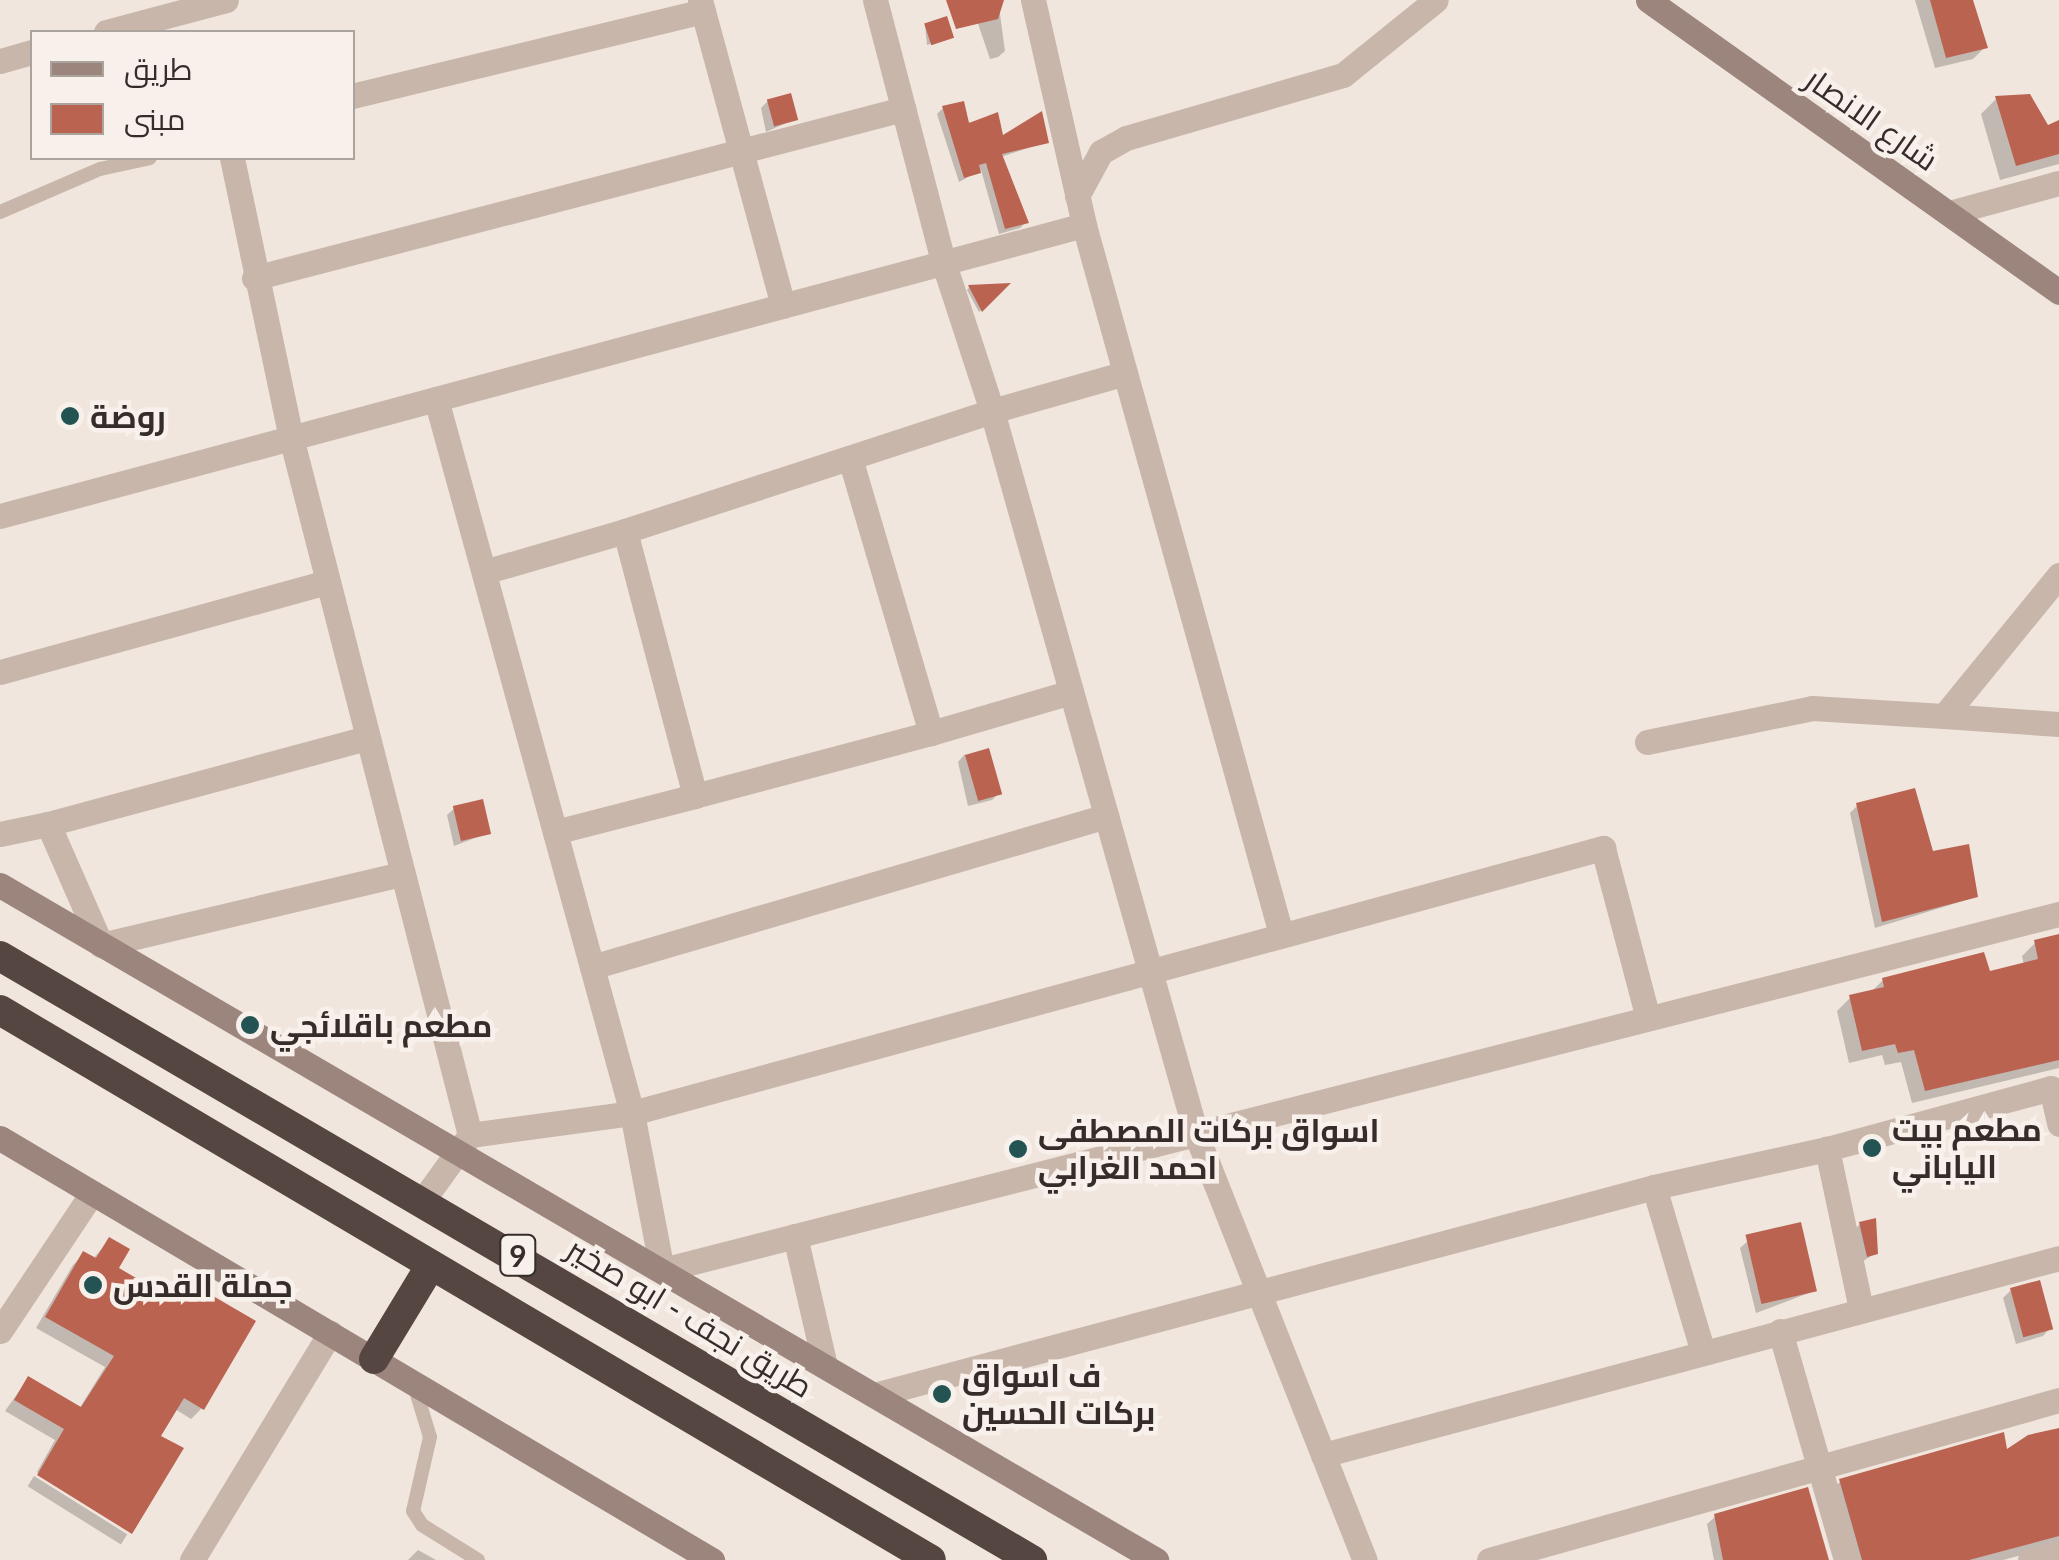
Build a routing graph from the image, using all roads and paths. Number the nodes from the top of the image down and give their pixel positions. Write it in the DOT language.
graph roads {
  1 [pos="875,0"];
  2 [pos="1033,0"];
  3 [pos="1436,0"];
  4 [pos="1648,0"];
  5 [pos="214,3"];
  6 [pos="702,6"];
  7 [pos="113,30"];
  8 [pos="207,30"];
  9 [pos="30,53"];
  10 [pos="0,61"];
  11 [pos="355,95"];
  12 [pos="904,110"];
  13 [pos="743,156"];
  14 [pos="141,160"];
  15 [pos="232,160"];
  16 [pos="2059,182"];
  17 [pos="1077,196"];
  18 [pos="0,212"];
  19 [pos="1949,214"];
  20 [pos="1084,225"];
  21 [pos="944,264"];
  22 [pos="254,278"];
  23 [pos="2059,292"];
  24 [pos="783,306"];
  25 [pos="1125,373"];
  26 [pos="436,399"];
  27 [pos="992,411"];
  28 [pos="291,437"];
  29 [pos="850,458"];
  30 [pos="0,516"];
  31 [pos="625,531"];
  32 [pos="484,572"];
  33 [pos="2059,574"];
  34 [pos="326,582"];
  35 [pos="0,672"];
  36 [pos="1072,692"];
  37 [pos="1944,716"];
  38 [pos="2059,724"];
  39 [pos="931,733"];
  40 [pos="367,738"];
  41 [pos="1647,742"];
  42 [pos="695,796"];
  43 [pos="1106,816"];
  44 [pos="48,824"];
  45 [pos="555,832"];
  46 [pos="0,834"];
  47 [pos="402,874"];
  48 [pos="0,885"];
  49 [pos="2059,914"];
  50 [pos="1281,934"];
  51 [pos="101,945"];
  52 [pos="0,956"];
  53 [pos="592,967"];
  54 [pos="1150,972"];
  55 [pos="0,1010"];
  56 [pos="1648,1018"];
  57 [pos="2055,1087"];
  58 [pos="632,1113"];
  59 [pos="2059,1124"];
  60 [pos="1196,1134"];
  61 [pos="0,1138"];
  62 [pos="463,1144"];
  63 [pos="1827,1149"];
  64 [pos="1654,1188"];
  65 [pos="92,1193"];
  66 [pos="424,1200"];
  67 [pos="796,1236"];
  68 [pos="2059,1258"];
  69 [pos="431,1265"];
  70 [pos="662,1270"];
  71 [pos="1258,1293"];
  72 [pos="1861,1309"];
  73 [pos="0,1331"];
  74 [pos="1780,1331"];
  75 [pos="330,1333"];
  76 [pos="1703,1352"];
  77 [pos="374,1359"];
  78 [pos="825,1366"];
  79 [pos="413,1383"];
  80 [pos="874,1395"];
  81 [pos="2059,1400"];
  82 [pos="1323,1455"];
  83 [pos="1819,1467"];
  84 [pos="2059,1552"];
  85 [pos="192,1560"];
  86 [pos="478,1560"];
  87 [pos="712,1560"];
  88 [pos="931,1560"];
  89 [pos="1032,1560"];
  90 [pos="1156,1560"];
  91 [pos="1365,1560"];
  92 [pos="1489,1560"];
  93 [pos="1846,1560"];
  94 [pos="2030,1560"];
  1 -- 12 [label="street"];
  2 -- 17 [label="street"];
  3 -- 17 [label="street"];
  4 -- 19 [label="main road, شارع الانصار"];
  5 -- 7 [label="street"];
  5 -- 8 [label="street"];
  6 -- 11 [label="street"];
  6 -- 13 [label="street"];
  9 -- 10 [label="street"];
  12 -- 13 [label="street"];
  12 -- 21 [label="street"];
  13 -- 22 [label="street"];
  13 -- 24 [label="street"];
  14 -- 18 [label="lane"];
  15 -- 22 [label="street"];
  16 -- 19 [label="street"];
  17 -- 20 [label="street"];
  19 -- 23 [label="main road, شارع الانصار"];
  20 -- 21 [label="street"];
  20 -- 25 [label="street"];
  21 -- 24 [label="street"];
  21 -- 27 [label="street"];
  22 -- 28 [label="street"];
  24 -- 26 [label="street"];
  25 -- 27 [label="street"];
  25 -- 50 [label="street"];
  26 -- 28 [label="street"];
  26 -- 32 [label="street"];
  27 -- 29 [label="street"];
  27 -- 36 [label="street"];
  28 -- 30 [label="street"];
  28 -- 34 [label="street"];
  29 -- 31 [label="street"];
  29 -- 39 [label="street"];
  31 -- 32 [label="street"];
  31 -- 42 [label="street"];
  32 -- 45 [label="street"];
  33 -- 37 [label="street"];
  34 -- 35 [label="street"];
  34 -- 40 [label="street"];
  36 -- 39 [label="street"];
  36 -- 43 [label="street"];
  37 -- 38 [label="street"];
  37 -- 41 [label="street"];
  39 -- 42 [label="street"];
  40 -- 44 [label="street"];
  40 -- 47 [label="street"];
  42 -- 45 [label="street"];
  43 -- 53 [label="street"];
  43 -- 54 [label="street"];
  44 -- 46 [label="street"];
  44 -- 51 [label="street"];
  45 -- 53 [label="street"];
  47 -- 51 [label="street"];
  47 -- 62 [label="street"];
  48 -- 51 [label="main road"];
  49 -- 56 [label="street"];
  50 -- 54 [label="street"];
  50 -- 56 [label="street"];
  51 -- 62 [label="main road"];
  52 -- 66 [label="highway, طريق نجف - ابو صخير / 9"];
  53 -- 58 [label="street"];
  54 -- 58 [label="street"];
  54 -- 60 [label="street"];
  55 -- 69 [label="highway, 9"];
  56 -- 60 [label="street"];
  57 -- 59 [label="street"];
  57 -- 63 [label="street"];
  58 -- 62 [label="street"];
  58 -- 70 [label="street"];
  60 -- 67 [label="street"];
  60 -- 71 [label="street"];
  61 -- 65 [label="main road"];
  62 -- 66 [label="street"];
  62 -- 70 [label="main road"];
  63 -- 64 [label="street"];
  63 -- 72 [label="street"];
  64 -- 71 [label="street"];
  64 -- 76 [label="street"];
  65 -- 73 [label="street"];
  65 -- 75 [label="main road"];
  66 -- 89 [label="highway, طريق نجف - ابو صخير / 9"];
  67 -- 70 [label="street"];
  67 -- 78 [label="street"];
  68 -- 72 [label="street"];
  69 -- 77 [label="highway"];
  69 -- 88 [label="highway, 9"];
  70 -- 78 [label="main road"];
  71 -- 80 [label="street"];
  71 -- 82 [label="street"];
  72 -- 74 [label="street"];
  74 -- 76 [label="street"];
  74 -- 83 [label="street"];
  75 -- 77 [label="main road"];
  75 -- 85 [label="street"];
  76 -- 82 [label="street"];
  77 -- 79 [label="main road"];
  78 -- 80 [label="main road"];
  79 -- 86 [label="lane"];
  79 -- 87 [label="main road"];
  80 -- 90 [label="main road"];
  81 -- 83 [label="street"];
  82 -- 91 [label="street"];
  83 -- 92 [label="street"];
  83 -- 93 [label="street"];
  84 -- 94 [label="street"];
}
